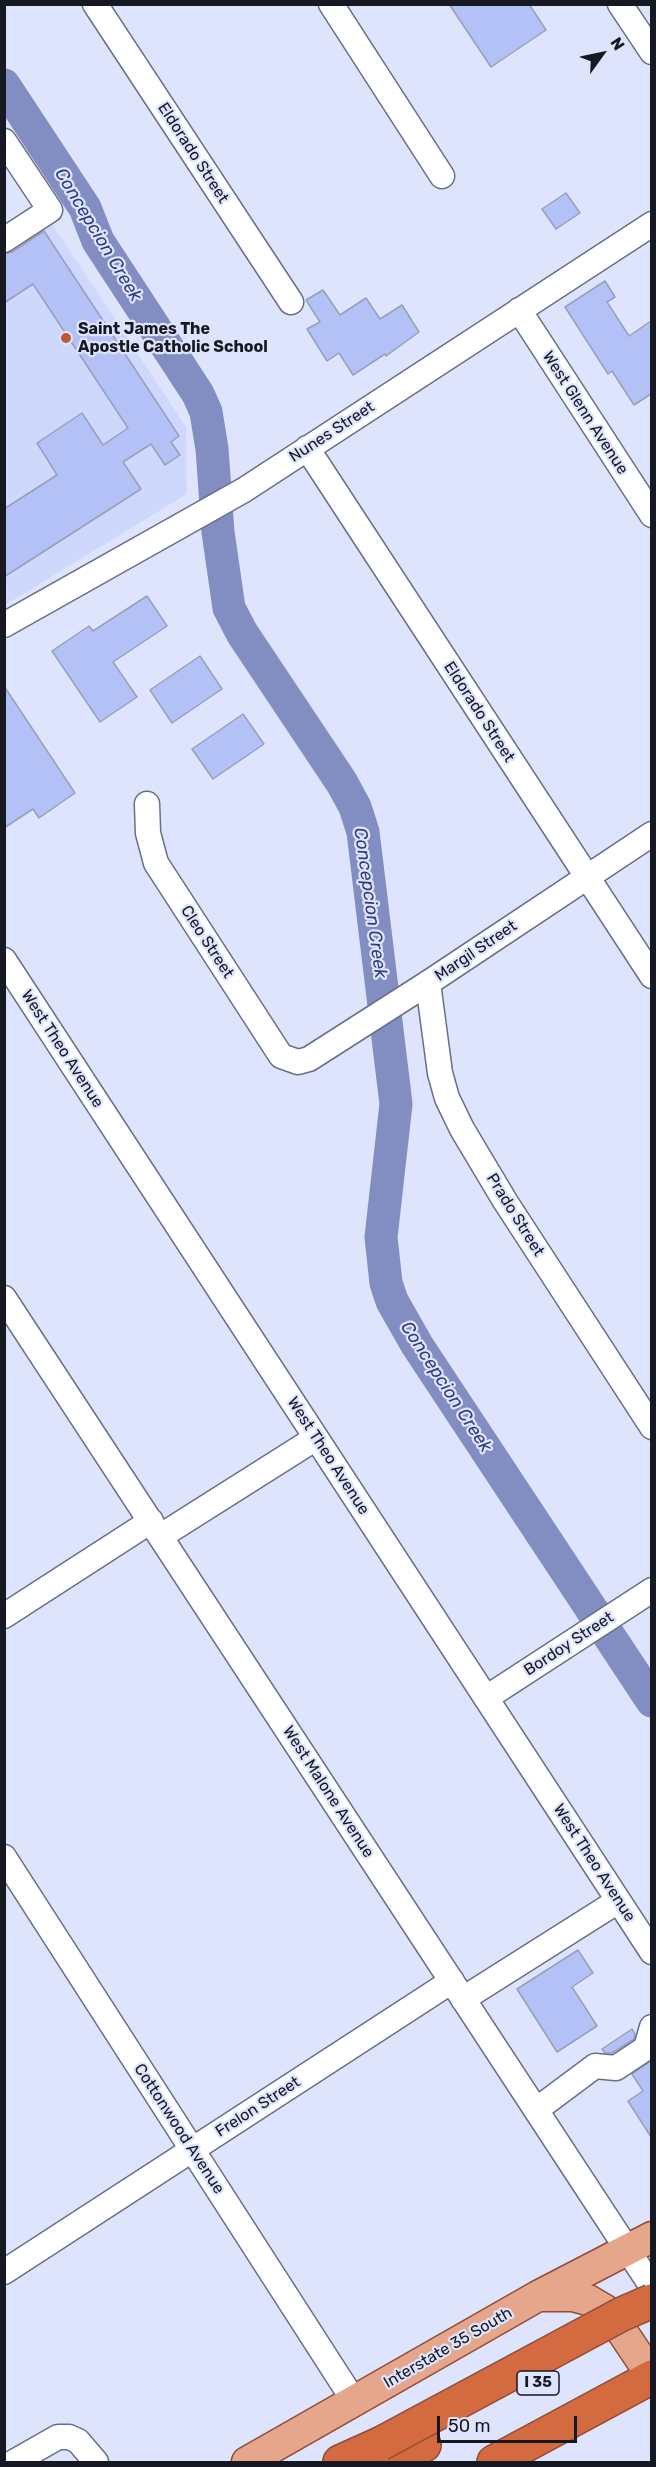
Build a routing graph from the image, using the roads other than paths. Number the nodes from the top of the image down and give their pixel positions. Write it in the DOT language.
graph roads {
  1 [pos="94,4"];
  2 [pos="331,4"];
  3 [pos="620,4"];
  4 [pos="651,52"];
  5 [pos="4,141"];
  6 [pos="442,176"];
  7 [pos="651,224"];
  8 [pos="4,240"];
  9 [pos="291,302"];
  10 [pos="519,310"];
  11 [pos="307,448"];
  12 [pos="651,515"];
  13 [pos="4,625"];
  14 [pos="147,804"];
  15 [pos="651,834"];
  16 [pos="586,877"];
  17 [pos="8,974"];
  18 [pos="651,976"];
  19 [pos="419,988"];
  20 [pos="298,1062"];
  21 [pos="4,1298"];
  22 [pos="651,1427"];
  23 [pos="316,1438"];
  24 [pos="156,1529"];
  25 [pos="651,1590"];
  26 [pos="4,1616"];
  27 [pos="486,1698"];
  28 [pos="4,1857"];
  29 [pos="618,1901"];
  30 [pos="651,1952"];
  31 [pos="457,1990"];
  32 [pos="651,2027"];
  33 [pos="536,2110"];
  34 [pos="192,2150"];
  35 [pos="639,2243"];
  36 [pos="4,2272"];
  37 [pos="651,2287"];
  38 [pos="538,2296"];
  39 [pos="651,2301"];
  40 [pos="651,2322"];
  41 [pos="651,2377"];
  42 [pos="354,2401"];
  43 [pos="386,2453"];
  44 [pos="14,2463"];
  45 [pos="96,2463"];
  46 [pos="247,2463"];
  47 [pos="340,2463"];
  48 [pos="494,2463"];
  1 -- 9 [label="street, Eldorado Street"];
  2 -- 6 [label="street"];
  3 -- 4 [label="street"];
  5 -- 8 [label="street"];
  7 -- 10 [label="street, Nunes Street"];
  10 -- 11 [label="street, Nunes Street"];
  10 -- 12 [label="street, West Glenn Avenue"];
  11 -- 13 [label="street, Nunes Street"];
  11 -- 16 [label="street, Eldorado Street"];
  14 -- 20 [label="street, Cleo Street"];
  15 -- 16 [label="street, Margil Street"];
  16 -- 18 [label="street, Eldorado Street"];
  16 -- 19 [label="street, Margil Street"];
  17 -- 23 [label="street, West Theo Avenue"];
  19 -- 20 [label="street, Margil Street"];
  19 -- 22 [label="street, Prado Street"];
  21 -- 24 [label="street, West Malone Avenue"];
  23 -- 24 [label="street"];
  23 -- 27 [label="street, West Theo Avenue"];
  24 -- 26 [label="street"];
  24 -- 31 [label="street, West Malone Avenue"];
  25 -- 27 [label="street, Bordoy Street"];
  27 -- 29 [label="street, West Theo Avenue"];
  28 -- 34 [label="street, Cottonwood Avenue"];
  29 -- 30 [label="street, West Theo Avenue"];
  29 -- 31 [label="street, Frelon Street"];
  31 -- 33 [label="street, West Malone Avenue"];
  31 -- 34 [label="street, Frelon Street"];
  32 -- 33 [label="street"];
  33 -- 35 [label="street, West Malone Avenue"];
  34 -- 36 [label="street, Frelon Street"];
  34 -- 42 [label="street, Cottonwood Avenue"];
  35 -- 37 [label="street, West Malone Avenue"];
  35 -- 38 [label="main road, Interstate 35 South"];
  38 -- 41 [label="main road"];
  38 -- 42 [label="main road, Interstate 35 South"];
  39 -- 43 [label="highway, bridge"];
  40 -- 43 [label="highway, I 35"];
  41 -- 48 [label="highway"];
  42 -- 46 [label="main road, Interstate 35 South"];
  43 -- 47 [label="highway"];
  44 -- 45 [label="street"];
}
